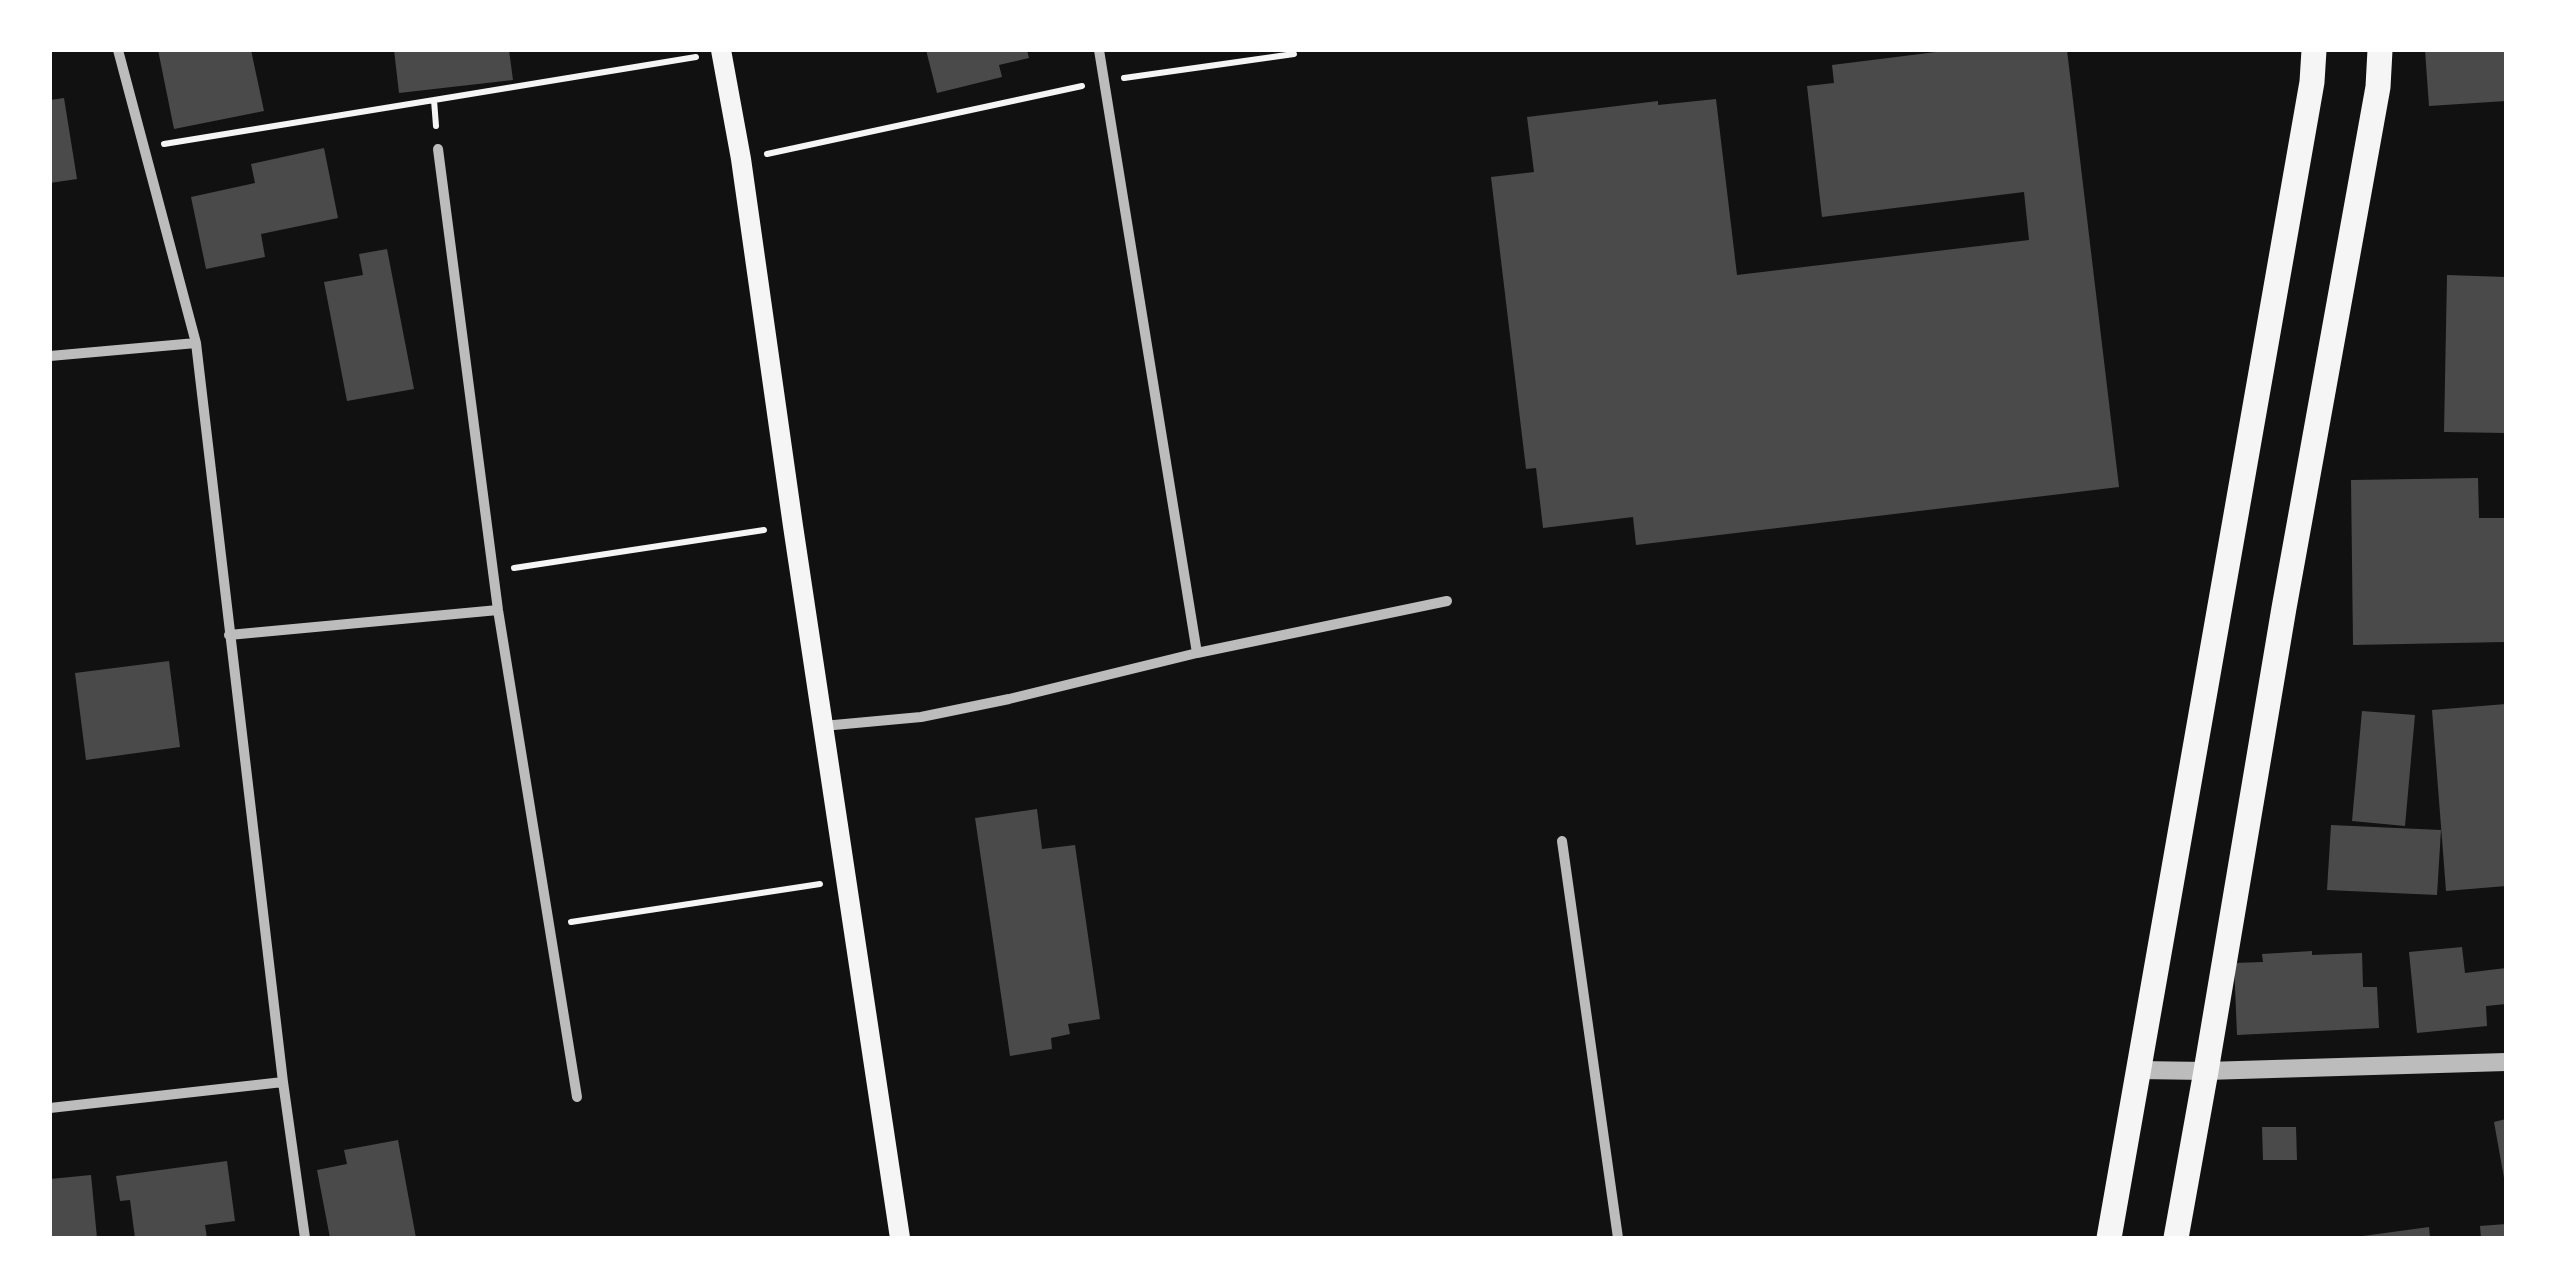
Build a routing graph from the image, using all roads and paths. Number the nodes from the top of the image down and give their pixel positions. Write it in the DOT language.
graph roads {
  1 [pos="118,50"];
  2 [pos="1099,50"];
  3 [pos="2314,50"];
  4 [pos="2380,50"];
  5 [pos="722,52"];
  6 [pos="1294,54"];
  7 [pos="1104,81"];
  8 [pos="434,100"];
  9 [pos="144,147"];
  10 [pos="438,149"];
  11 [pos="741,159"];
  12 [pos="196,344"];
  13 [pos="50,356"];
  14 [pos="793,526"];
  15 [pos="493,571"];
  16 [pos="1447,601"];
  17 [pos="498,610"];
  18 [pos="229,635"];
  19 [pos="1197,653"];
  20 [pos="823,726"];
  21 [pos="1562,841"];
  22 [pos="846,880"];
  23 [pos="550,925"];
  24 [pos="2506,1062"];
  25 [pos="2138,1070"];
  26 [pos="2206,1071"];
  27 [pos="283,1082"];
  28 [pos="577,1097"];
  29 [pos="50,1108"];
  30 [pos="305,1238"];
  31 [pos="900,1238"];
  32 [pos="1618,1238"];
  33 [pos="2109,1238"];
  34 [pos="2176,1238"];
  1 -- 9 [label="street"];
  2 -- 7 [label="street"];
  3 -- 25 [label="main road"];
  4 -- 26 [label="main road"];
  5 -- 8 [label="path"];
  5 -- 11 [label="main road"];
  6 -- 7 [label="path"];
  7 -- 11 [label="path"];
  7 -- 19 [label="street"];
  8 -- 9 [label="path"];
  8 -- 10 [label="path"];
  9 -- 12 [label="street"];
  10 -- 15 [label="street"];
  11 -- 14 [label="main road"];
  12 -- 13 [label="street"];
  12 -- 18 [label="street"];
  14 -- 15 [label="path"];
  14 -- 20 [label="main road"];
  15 -- 17 [label="street"];
  16 -- 19 [label="street"];
  17 -- 18 [label="street"];
  17 -- 23 [label="street"];
  18 -- 27 [label="street"];
  19 -- 20 [label="street"];
  20 -- 22 [label="main road"];
  21 -- 32 [label="street"];
  22 -- 23 [label="path"];
  22 -- 31 [label="main road"];
  23 -- 28 [label="street"];
  24 -- 26 [label="street"];
  25 -- 26 [label="street"];
  25 -- 33 [label="main road"];
  26 -- 34 [label="main road"];
  27 -- 29 [label="street"];
  27 -- 30 [label="street"];
}
